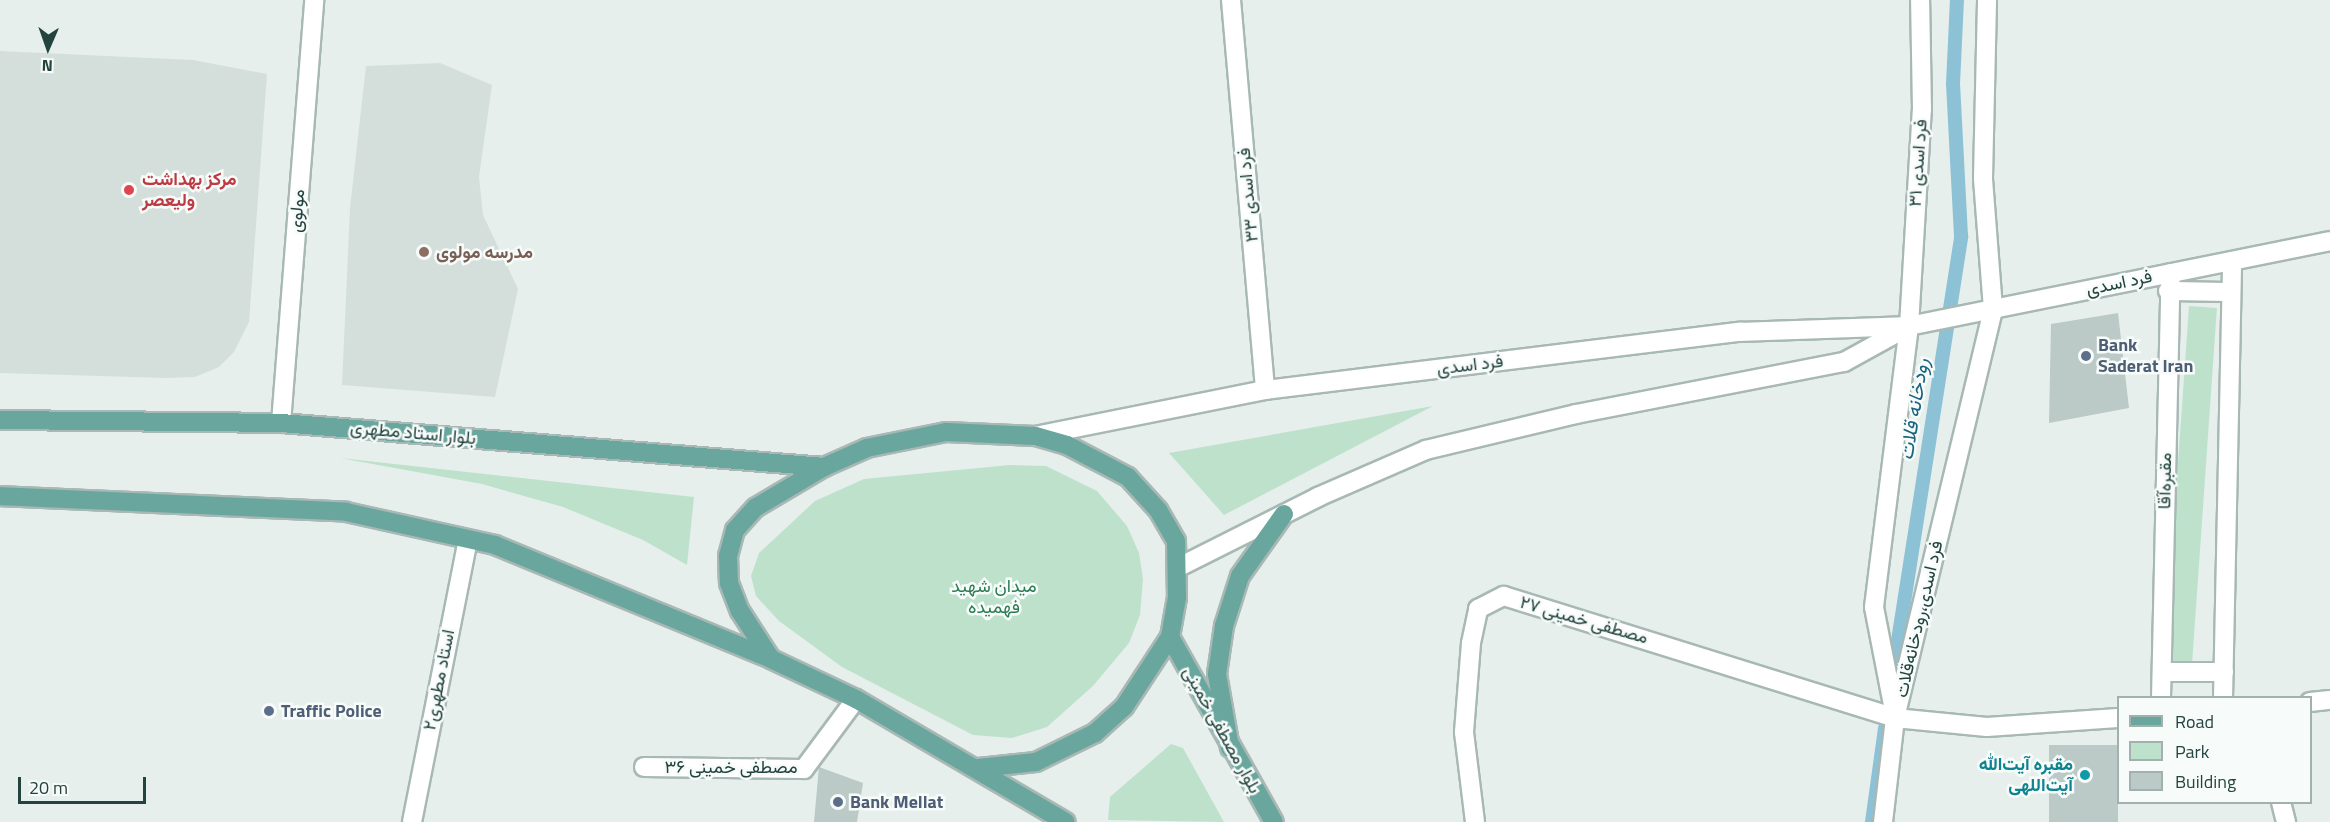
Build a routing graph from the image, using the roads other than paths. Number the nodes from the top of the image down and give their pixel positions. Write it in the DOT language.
graph roads {
  1 [pos="314,0"];
  2 [pos="1231,0"];
  3 [pos="1920,0"];
  4 [pos="1987,0"];
  5 [pos="2330,241"];
  6 [pos="2232,261"];
  7 [pos="2169,282"];
  8 [pos="2231,292"];
  9 [pos="1993,309"];
  10 [pos="1909,326"];
  11 [pos="1265,390"];
  12 [pos="0,420"];
  13 [pos="281,423"];
  14 [pos="1035,436"];
  15 [pos="824,467"];
  16 [pos="0,496"];
  17 [pos="1284,514"];
  18 [pos="468,539"];
  19 [pos="1179,567"];
  20 [pos="1170,637"];
  21 [pos="771,659"];
  22 [pos="2162,672"];
  23 [pos="2224,672"];
  24 [pos="2161,696"];
  25 [pos="2223,696"];
  26 [pos="856,699"];
  27 [pos="2330,700"];
  28 [pos="2312,702"];
  29 [pos="1895,718"];
  30 [pos="2117,718"];
  31 [pos="1230,748"];
  32 [pos="644,767"];
  33 [pos="979,768"];
  34 [pos="2282,804"];
  35 [pos="412,822"];
  36 [pos="1066,822"];
  37 [pos="1274,822"];
  38 [pos="1475,822"];
  39 [pos="1883,822"];
  40 [pos="2286,822"];
  1 -- 13 [label="street, مولوی"];
  2 -- 11 [label="street, فرد اسدی ۳۳"];
  3 -- 10 [label="street, فرد اسدی ۳۱"];
  4 -- 9 [label="street"];
  5 -- 6 [label="street, فرد اسدی"];
  6 -- 7 [label="street, فرد اسدی"];
  6 -- 8 [label="street"];
  7 -- 8 [label="street"];
  7 -- 9 [label="street, فرد اسدی"];
  7 -- 22 [label="street, مقبره‌آقا"];
  8 -- 23 [label="street"];
  9 -- 10 [label="street, فرد اسدی"];
  9 -- 29 [label="street, فرد اسدی،رودخانه‌قلات"];
  10 -- 11 [label="street, فرد اسدی"];
  10 -- 17 [label="street, فرد اسدی"];
  10 -- 29 [label="street, فرد اسدی،رودخانه‌قلات"];
  11 -- 14 [label="street, فرد اسدی"];
  12 -- 13 [label="main road, بلوار استاد مطهری"];
  13 -- 15 [label="main road, بلوار استاد مطهری"];
  14 -- 15 [label="main road"];
  14 -- 19 [label="main road"];
  15 -- 21 [label="main road"];
  16 -- 18 [label="main road"];
  17 -- 19 [label="street, فرد اسدی"];
  17 -- 31 [label="main road"];
  18 -- 21 [label="main road"];
  18 -- 35 [label="street, استاد مطهری۲"];
  19 -- 20 [label="main road"];
  20 -- 31 [label="main road, بلوار مصطفی خمینی"];
  20 -- 33 [label="main road"];
  21 -- 26 [label="main road"];
  22 -- 23 [label="street"];
  22 -- 24 [label="street, مقبره‌آقا"];
  23 -- 25 [label="street"];
  26 -- 32 [label="street, مصطفی خمینی ۳۶"];
  26 -- 33 [label="main road"];
  27 -- 28 [label="street"];
  29 -- 30 [label="street"];
  29 -- 38 [label="street, مصطفی خمینی ۲۷"];
  29 -- 39 [label="street"];
  31 -- 37 [label="main road, بلوار مصطفی خمینی"];
  33 -- 36 [label="main road"];
  34 -- 40 [label="street"];
}
